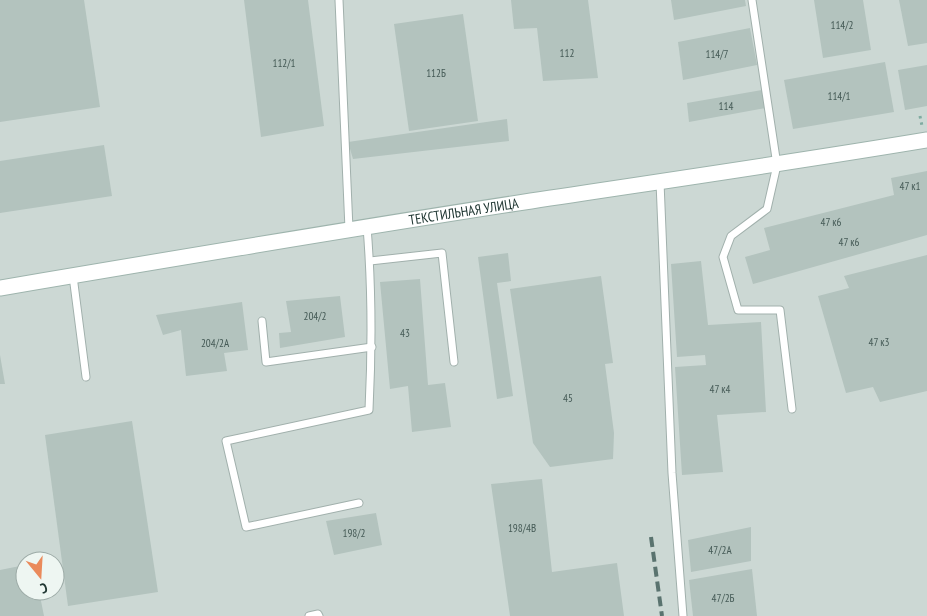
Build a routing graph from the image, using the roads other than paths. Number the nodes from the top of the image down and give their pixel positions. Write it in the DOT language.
graph roads {
  1 [pos="339,0"];
  2 [pos="752,0"];
  3 [pos="927,140"];
  4 [pos="777,165"];
  5 [pos="660,181"];
  6 [pos="367,226"];
  7 [pos="349,229"];
  8 [pos="370,261"];
  9 [pos="73,275"];
  10 [pos="0,288"];
  11 [pos="262,321"];
  12 [pos="372,347"];
  13 [pos="454,362"];
  14 [pos="86,377"];
  15 [pos="792,409"];
  16 [pos="359,503"];
  17 [pos="308,616"];
  18 [pos="320,616"];
  19 [pos="683,616"];
  1 -- 7 [label="lane"];
  2 -- 4 [label="lane"];
  3 -- 4 [label="main road, ТЕКСТИЛЬНАЯ УЛИЦА"];
  4 -- 5 [label="main road, ТЕКСТИЛЬНАЯ УЛИЦА"];
  4 -- 15 [label="lane"];
  5 -- 6 [label="main road, ТЕКСТИЛЬНАЯ УЛИЦА"];
  5 -- 19 [label="lane"];
  6 -- 7 [label="main road, ТЕКСТИЛЬНАЯ УЛИЦА"];
  6 -- 8 [label="lane"];
  7 -- 9 [label="main road, ТЕКСТИЛЬНАЯ УЛИЦА"];
  8 -- 12 [label="lane"];
  8 -- 13 [label="lane"];
  9 -- 10 [label="main road, ТЕКСТИЛЬНАЯ УЛИЦА"];
  9 -- 14 [label="lane"];
  11 -- 12 [label="lane"];
  12 -- 16 [label="lane"];
  17 -- 18 [label="lane"];
}
